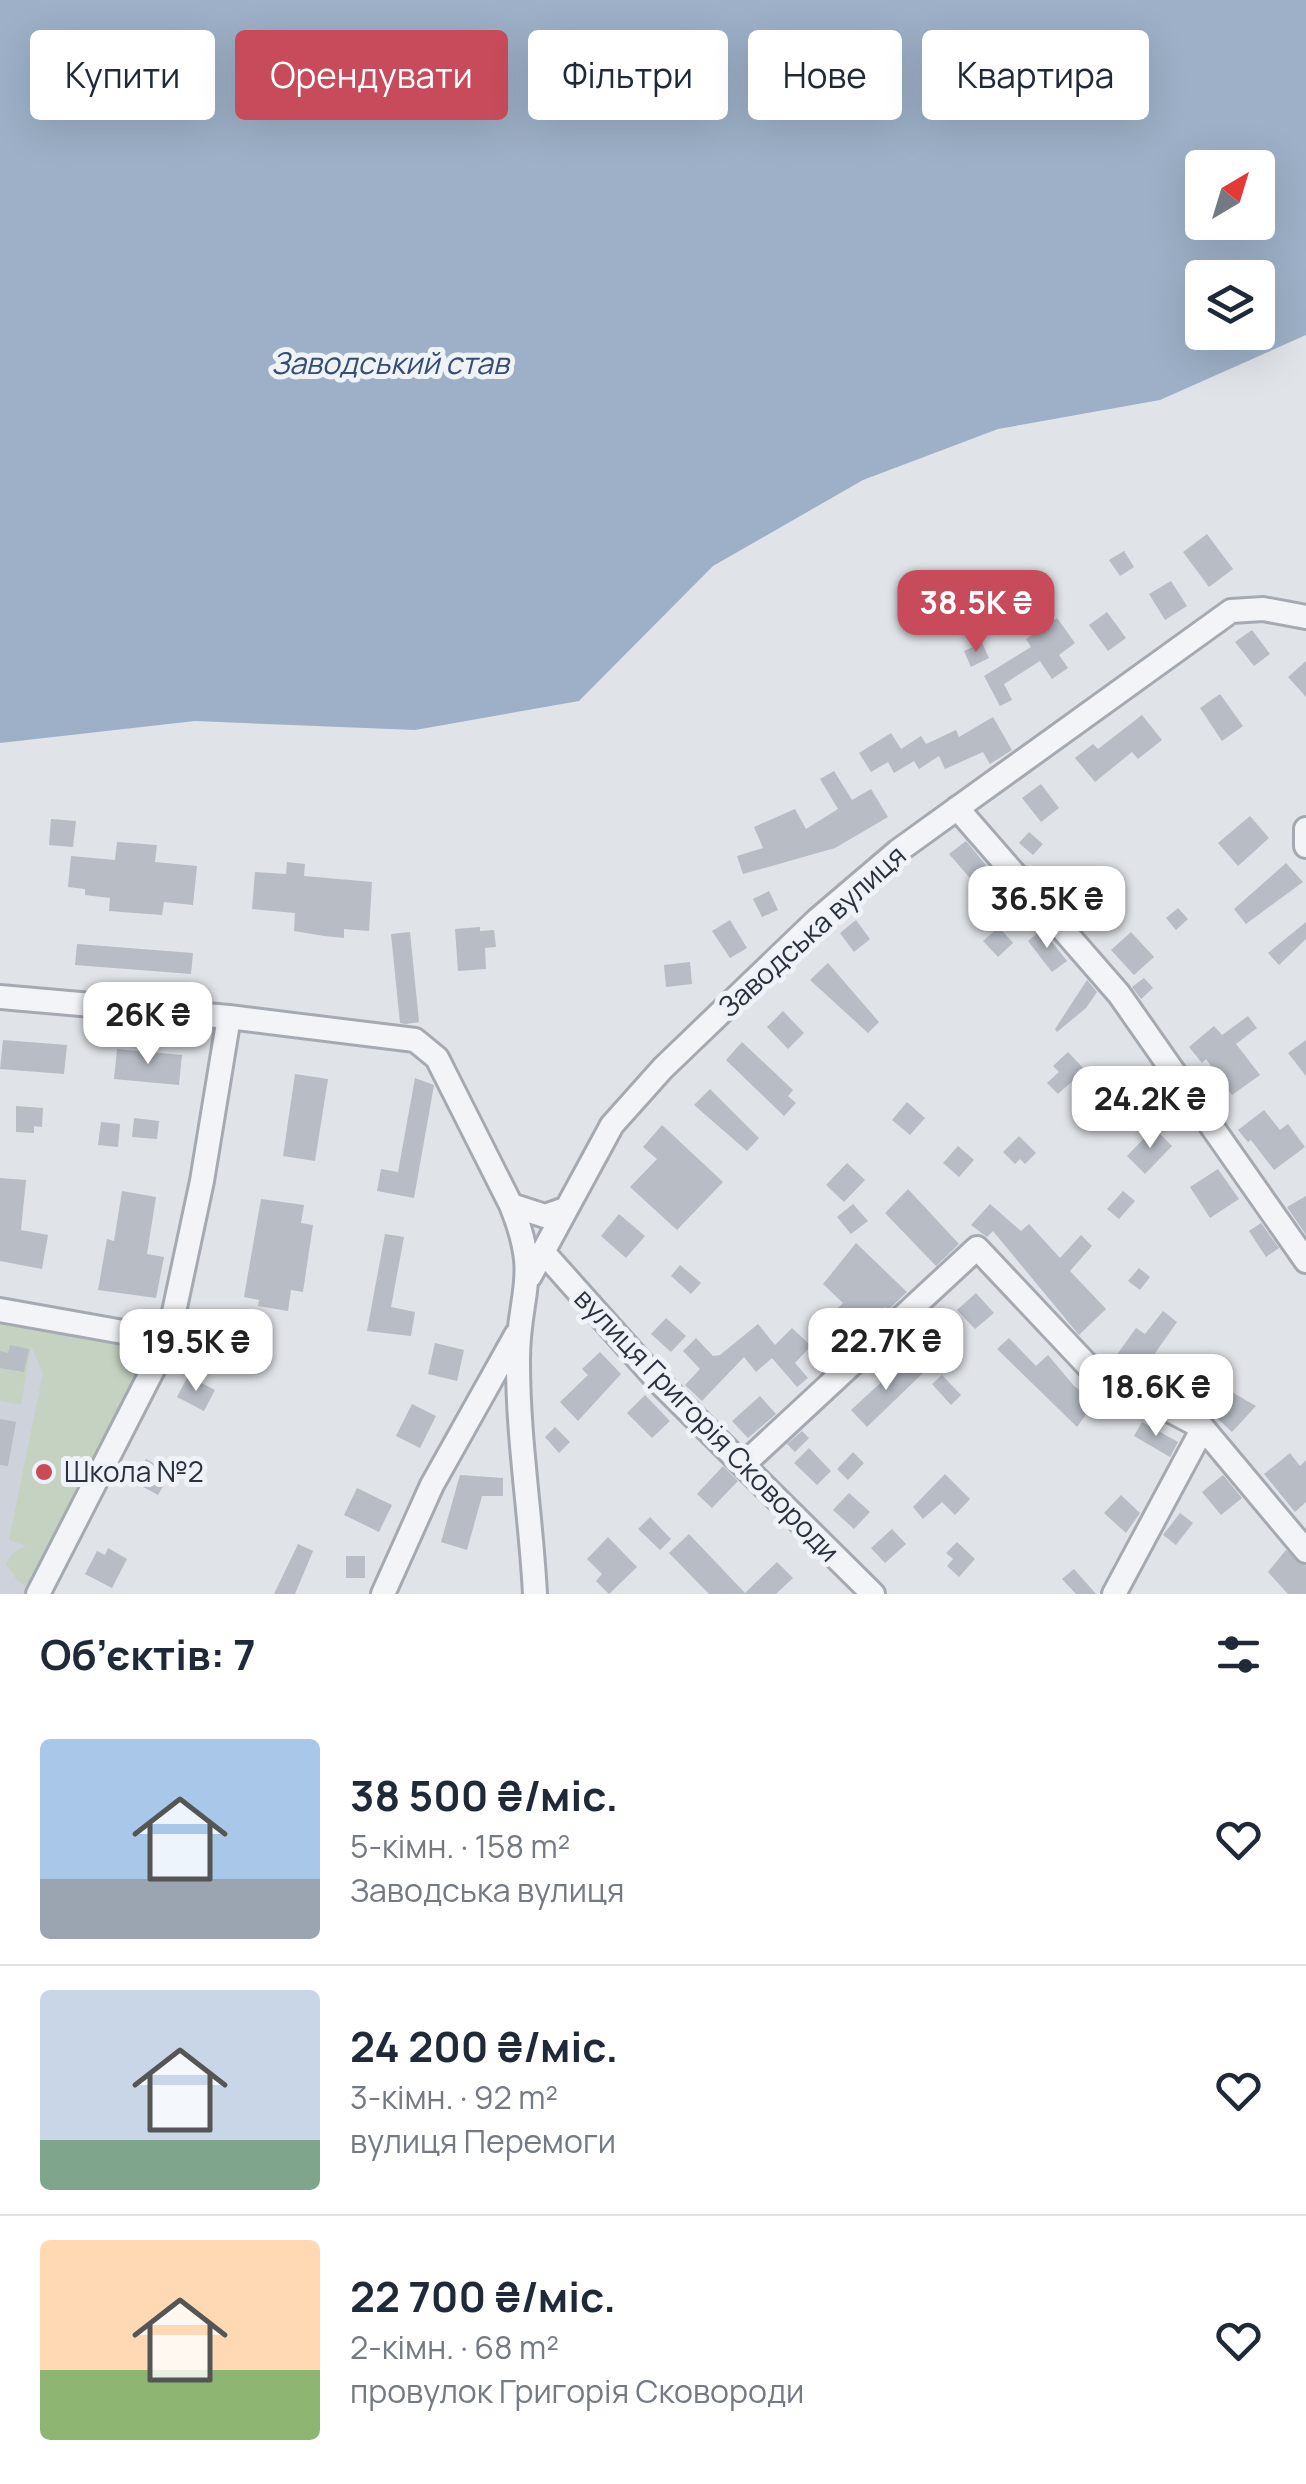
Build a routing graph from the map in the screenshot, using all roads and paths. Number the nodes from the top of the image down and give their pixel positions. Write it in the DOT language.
graph roads {
  1 [pos="1306,618"];
  2 [pos="956,808"];
  3 [pos="1306,829"];
  4 [pos="1306,846"];
  5 [pos="0,997"];
  6 [pos="229,1017"];
  7 [pos="517,1208"];
  8 [pos="562,1210"];
  9 [pos="544,1253"];
  10 [pos="1306,1261"];
  11 [pos="530,1276"];
  12 [pos="526,1304"];
  13 [pos="0,1310"];
  14 [pos="168,1340"];
  15 [pos="1203,1428"];
  16 [pos="744,1464"];
  17 [pos="1306,1550"];
  18 [pos="38,1594"];
  19 [pos="383,1594"];
  20 [pos="535,1594"];
  21 [pos="873,1594"];
  22 [pos="1114,1594"];
  1 -- 2 [label="street, Заводська вулиця"];
  2 -- 8 [label="street, Заводська вулиця"];
  2 -- 10 [label="street"];
  3 -- 4 [label="street"];
  5 -- 6 [label="street"];
  6 -- 7 [label="street"];
  6 -- 14 [label="street"];
  7 -- 8 [label="street"];
  7 -- 11 [label="street"];
  8 -- 9 [label="street, Заводська вулиця"];
  9 -- 11 [label="street, Заводська вулиця"];
  9 -- 16 [label="street, вулиця Григорія Сковороди"];
  11 -- 12 [label="street"];
  12 -- 19 [label="street"];
  12 -- 20 [label="street"];
  13 -- 14 [label="street"];
  14 -- 18 [label="street"];
  15 -- 16 [label="street"];
  15 -- 17 [label="street"];
  15 -- 22 [label="street"];
  16 -- 21 [label="street, вулиця Григорія Сковороди"];
}
